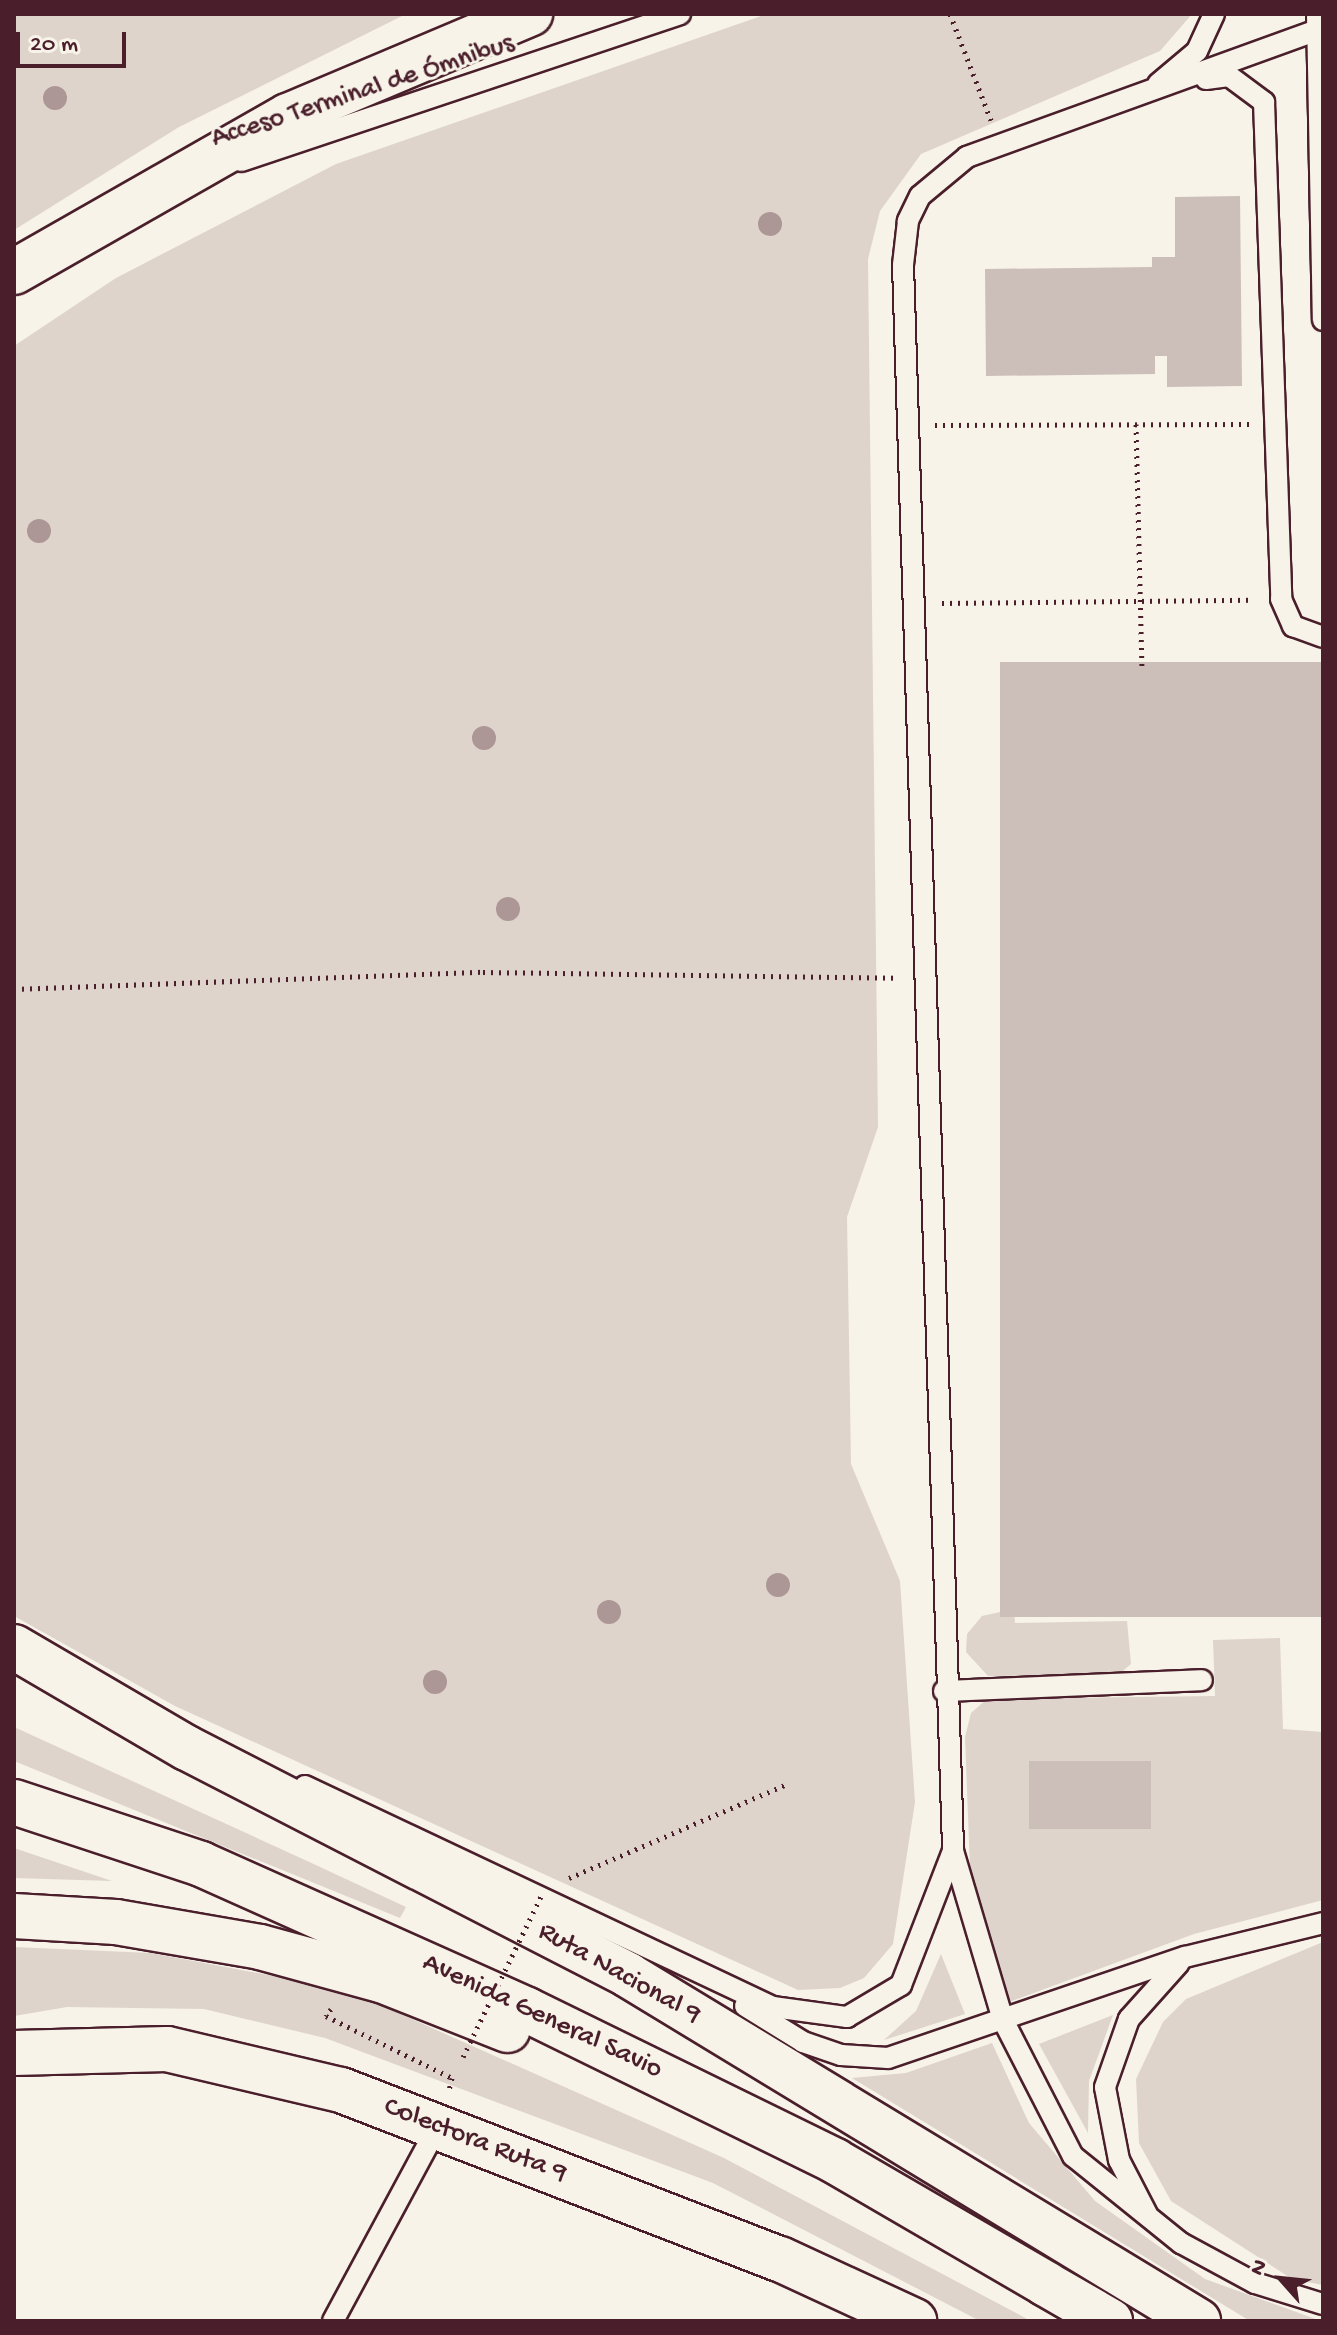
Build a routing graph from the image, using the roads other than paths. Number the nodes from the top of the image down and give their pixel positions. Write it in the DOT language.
graph roads {
  1 [pos="530,14"];
  2 [pos="680,14"];
  3 [pos="1214,14"];
  4 [pos="1319,24"];
  5 [pos="1178,84"];
  6 [pos="1133,100"];
  7 [pos="153,187"];
  8 [pos="14,272"];
  9 [pos="14,306"];
  10 [pos="1323,320"];
  11 [pos="1323,637"];
  12 [pos="14,1647"];
  13 [pos="14,1675"];
  14 [pos="1202,1680"];
  15 [pos="944,1691"];
  16 [pos="187,1748"];
  17 [pos="14,1802"];
  18 [pos="953,1851"];
  19 [pos="14,1916"];
  20 [pos="1323,1923"];
  21 [pos="643,1943"];
  22 [pos="1185,1957"];
  23 [pos="1003,2020"];
  24 [pos="14,2053"];
  25 [pos="439,2124"];
  26 [pos="1153,2224"];
  27 [pos="1046,2284"];
  28 [pos="1323,2304"];
  29 [pos="333,2321"];
  30 [pos="914,2321"];
  31 [pos="1110,2321"];
  32 [pos="1198,2321"];
  1 -- 7 [label="main road"];
  2 -- 7 [label="lane, Acceso Terminal de Ómnibus"];
  3 -- 6 [label="lane"];
  4 -- 5 [label="lane"];
  4 -- 10 [label="lane"];
  5 -- 6 [label="lane"];
  5 -- 11 [label="lane"];
  6 -- 15 [label="lane"];
  7 -- 8 [label="main road"];
  7 -- 9 [label="main road"];
  12 -- 16 [label="main road"];
  13 -- 16 [label="main road, Ruta Nacional 9"];
  14 -- 15 [label="lane"];
  15 -- 18 [label="lane"];
  16 -- 21 [label="lane"];
  16 -- 32 [label="main road, Ruta Nacional 9"];
  17 -- 27 [label="main road, Avenida General Savio"];
  18 -- 21 [label="lane"];
  18 -- 23 [label="lane"];
  19 -- 27 [label="main road"];
  20 -- 22 [label="lane"];
  21 -- 23 [label="lane"];
  22 -- 23 [label="lane"];
  22 -- 26 [label="lane"];
  23 -- 26 [label="lane"];
  24 -- 25 [label="main road, Colectora Ruta 9"];
  25 -- 29 [label="lane"];
  25 -- 30 [label="main road, Colectora Ruta 9"];
  26 -- 28 [label="lane"];
  27 -- 31 [label="main road"];
}
